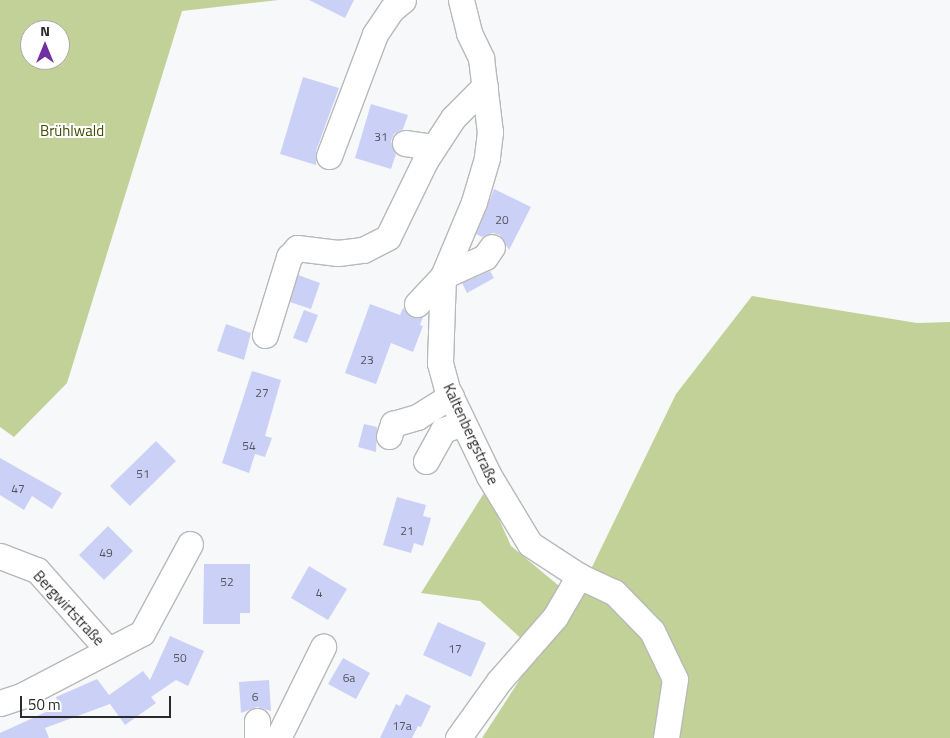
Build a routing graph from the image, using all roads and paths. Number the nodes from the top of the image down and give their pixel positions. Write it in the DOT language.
graph roads {
  1 [pos="403,0"];
  2 [pos="461,0"];
  3 [pos="485,86"];
  4 [pos="405,143"];
  5 [pos="434,147"];
  6 [pos="330,156"];
  7 [pos="492,247"];
  8 [pos="443,276"];
  9 [pos="417,304"];
  10 [pos="275,327"];
  11 [pos="451,396"];
  12 [pos="464,423"];
  13 [pos="389,436"];
  14 [pos="426,461"];
  15 [pos="190,544"];
  16 [pos="0,556"];
  17 [pos="579,576"];
  18 [pos="323,647"];
  19 [pos="108,650"];
  20 [pos="0,703"];
  21 [pos="278,738"];
  22 [pos="458,738"];
  23 [pos="666,738"];
  1 -- 6 [label="street"];
  2 -- 3 [label="street, Kaltenbergstraße"];
  3 -- 5 [label="street"];
  3 -- 8 [label="street, Kaltenbergstraße"];
  4 -- 5 [label="street"];
  5 -- 10 [label="street"];
  7 -- 8 [label="street"];
  8 -- 9 [label="street"];
  8 -- 11 [label="street, Kaltenbergstraße"];
  11 -- 12 [label="street, Kaltenbergstraße"];
  11 -- 13 [label="street"];
  12 -- 14 [label="street"];
  12 -- 17 [label="street, Kaltenbergstraße"];
  15 -- 19 [label="street, Bergwirtstraße"];
  16 -- 19 [label="street, Bergwirtstraße"];
  17 -- 22 [label="street"];
  17 -- 23 [label="street, Kaltenbergstraße"];
  18 -- 21 [label="street"];
  19 -- 20 [label="street, Bergwirtstraße"];
}
